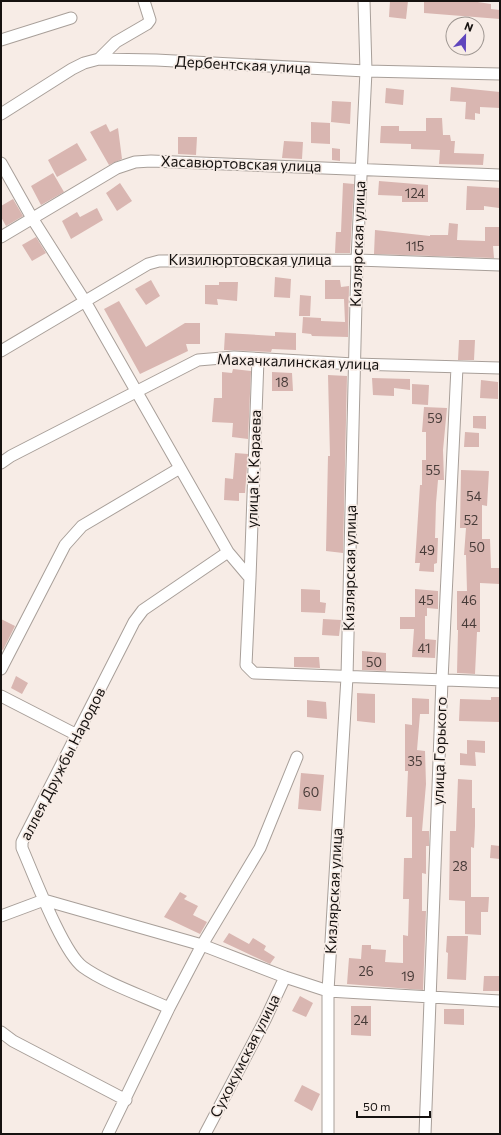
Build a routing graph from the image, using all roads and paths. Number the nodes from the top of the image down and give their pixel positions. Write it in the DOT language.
graph roads {
  1 [pos="144,1"];
  2 [pos="364,1"];
  3 [pos="71,18"];
  4 [pos="1,40"];
  5 [pos="99,59"];
  6 [pos="366,71"];
  7 [pos="500,74"];
  8 [pos="1,114"];
  9 [pos="1,163"];
  10 [pos="361,169"];
  11 [pos="500,175"];
  12 [pos="32,218"];
  13 [pos="1,237"];
  14 [pos="357,260"];
  15 [pos="500,265"];
  16 [pos="86,303"];
  17 [pos="1,352"];
  18 [pos="258,359"];
  19 [pos="354,364"];
  20 [pos="457,367"];
  21 [pos="500,368"];
  22 [pos="136,392"];
  23 [pos="1,463"];
  24 [pos="180,468"];
  25 [pos="228,552"];
  26 [pos="250,578"];
  27 [pos="1,669"];
  28 [pos="347,677"];
  29 [pos="442,680"];
  30 [pos="500,682"];
  31 [pos="1,696"];
  32 [pos="77,734"];
  33 [pos="297,757"];
  34 [pos="44,900"];
  35 [pos="1,916"];
  36 [pos="202,945"];
  37 [pos="285,977"];
  38 [pos="328,992"];
  39 [pos="431,996"];
  40 [pos="500,1001"];
  41 [pos="169,1008"];
  42 [pos="1,1032"];
  43 [pos="126,1100"];
  44 [pos="329,1119"];
  45 [pos="108,1134"];
  46 [pos="205,1134"];
  47 [pos="320,1134"];
  48 [pos="328,1134"];
  49 [pos="425,1134"];
  1 -- 5 [label="street"];
  2 -- 6 [label="street, Кизлярская улица"];
  3 -- 4 [label="street"];
  5 -- 6 [label="street, Дербентская улица"];
  5 -- 8 [label="street, Дербентская улица"];
  6 -- 7 [label="street, Дербентская улица"];
  6 -- 10 [label="street, Кизлярская улица"];
  9 -- 12 [label="street"];
  10 -- 11 [label="street, Хасавюртовская улица"];
  10 -- 12 [label="street, Хасавюртовская улица"];
  10 -- 14 [label="street, Кизлярская улица"];
  12 -- 13 [label="street, Хасавюртовская улица"];
  12 -- 16 [label="street"];
  14 -- 15 [label="street, Кизилюртовская улица"];
  14 -- 16 [label="street, Кизилюртовская улица"];
  14 -- 19 [label="street, Кизлярская улица"];
  16 -- 17 [label="street, Кизилюртовская улица"];
  16 -- 22 [label="street"];
  18 -- 19 [label="street, Махачкалинская улица"];
  18 -- 22 [label="street, Махачкалинская улица"];
  18 -- 26 [label="street, улица К. Караева"];
  19 -- 20 [label="street, Махачкалинская улица"];
  19 -- 28 [label="street, Кизлярская улица"];
  20 -- 21 [label="street, Махачкалинская улица"];
  20 -- 29 [label="street, улица Горького"];
  22 -- 23 [label="street, Махачкалинская улица"];
  22 -- 24 [label="street"];
  24 -- 25 [label="street"];
  24 -- 27 [label="street"];
  25 -- 26 [label="street"];
  25 -- 32 [label="street, аллея Дружбы Народов"];
  26 -- 28 [label="street, улица К. Караева"];
  28 -- 29 [label="street"];
  28 -- 38 [label="street, Кизлярская улица"];
  29 -- 30 [label="street"];
  29 -- 39 [label="street, улица Горького"];
  31 -- 32 [label="street"];
  32 -- 34 [label="street, аллея Дружбы Народов"];
  33 -- 36 [label="street"];
  34 -- 35 [label="street"];
  34 -- 36 [label="street"];
  34 -- 41 [label="street, аллея Дружбы Народов"];
  36 -- 37 [label="street"];
  36 -- 41 [label="street"];
  37 -- 38 [label="street"];
  37 -- 46 [label="street, Сухокумская улица"];
  38 -- 39 [label="street"];
  38 -- 44 [label="street, Кизлярская улица"];
  39 -- 40 [label="street"];
  39 -- 49 [label="street, улица Горького"];
  41 -- 43 [label="street"];
  42 -- 43 [label="street"];
  43 -- 45 [label="street"];
  44 -- 47 [label="street"];
  44 -- 48 [label="street, Кизлярская улица"];
}
